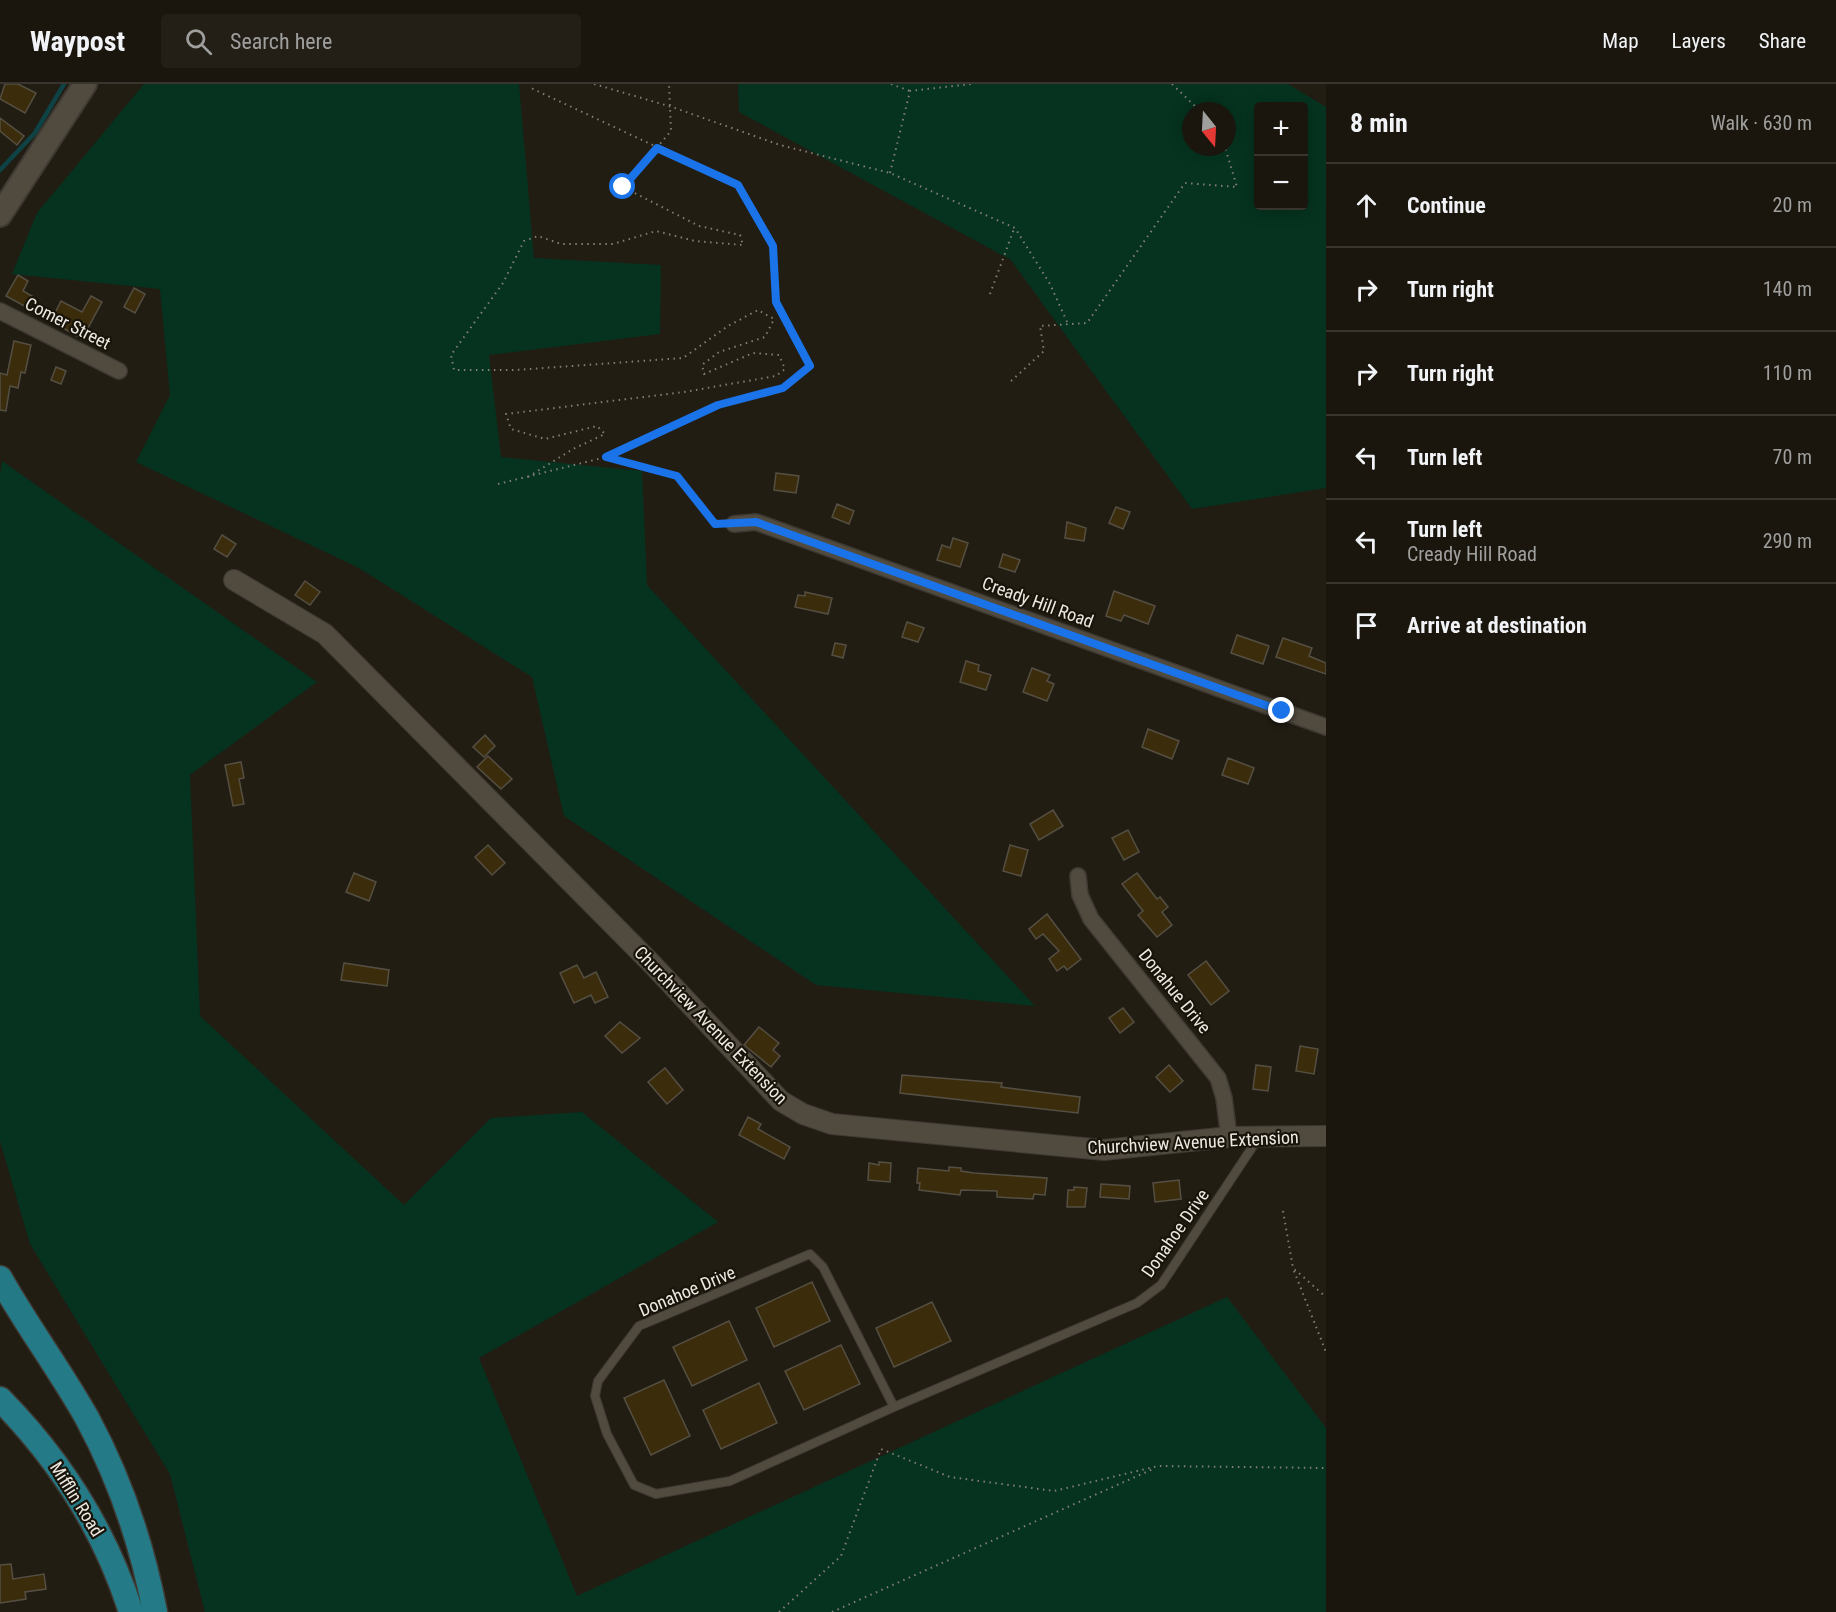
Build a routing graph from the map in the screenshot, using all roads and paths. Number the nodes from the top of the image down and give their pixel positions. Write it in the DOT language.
graph roads {
  1 [pos="85,84"];
  2 [pos="594,84"];
  3 [pos="669,84"];
  4 [pos="891,84"];
  5 [pos="971,84"];
  6 [pos="1172,84"];
  7 [pos="531,88"];
  8 [pos="910,92"];
  9 [pos="1191,102"];
  10 [pos="672,107"];
  11 [pos="657,148"];
  12 [pos="1228,156"];
  13 [pos="890,173"];
  14 [pos="0,215"];
  15 [pos="1015,228"];
  16 [pos="990,294"];
  17 [pos="0,311"];
  18 [pos="1068,324"];
  19 [pos="119,371"];
  20 [pos="1011,381"];
  21 [pos="606,457"];
  22 [pos="528,477"];
  23 [pos="498,484"];
  24 [pos="734,524"];
  25 [pos="234,580"];
  26 [pos="1326,727"];
  27 [pos="1078,876"];
  28 [pos="1260,1136"];
  29 [pos="1326,1136"];
  30 [pos="1228,1137"];
  31 [pos="1283,1211"];
  32 [pos="1293,1268"];
  33 [pos="0,1278"];
  34 [pos="1326,1297"];
  35 [pos="1326,1352"];
  36 [pos="0,1399"];
  37 [pos="894,1407"];
  38 [pos="0,1421"];
  39 [pos="1158,1467"];
  40 [pos="1326,1468"];
  41 [pos="116,1612"];
  42 [pos="131,1612"];
  43 [pos="155,1612"];
  44 [pos="779,1612"];
  45 [pos="832,1612"];
  1 -- 14 [label="main road"];
  2 -- 10 [label="path"];
  3 -- 10 [label="path"];
  4 -- 8 [label="path"];
  5 -- 8 [label="path"];
  6 -- 9 [label="path"];
  7 -- 11 [label="path"];
  8 -- 13 [label="path"];
  10 -- 11 [label="path"];
  10 -- 13 [label="path"];
  11 -- 21 [label="path"];
  11 -- 22 [label="path"];
  12 -- 18 [label="path"];
  13 -- 15 [label="path"];
  15 -- 16 [label="path"];
  15 -- 18 [label="path"];
  17 -- 19 [label="street, Comer Street"];
  18 -- 20 [label="path"];
  21 -- 22 [label="path"];
  21 -- 24 [label="path"];
  22 -- 23 [label="path"];
  24 -- 26 [label="street, Cready Hill Road"];
  25 -- 30 [label="street, Churchview Avenue Extension"];
  27 -- 30 [label="street, Donahue Drive"];
  28 -- 29 [label="street, Churchview Avenue Extension"];
  28 -- 30 [label="street, Churchview Avenue Extension"];
  28 -- 37 [label="lane, Donahoe Drive"];
  31 -- 32 [label="path"];
  32 -- 34 [label="path"];
  32 -- 35 [label="path"];
  33 -- 43 [label="main road"];
  36 -- 42 [label="main road, Mifflin Road"];
  37 -- 37 [label="lane, Donahoe Drive"];
  38 -- 41 [label="main road, Mifflin Road"];
  39 -- 40 [label="path"];
  39 -- 44 [label="path"];
  39 -- 45 [label="path"];
}
